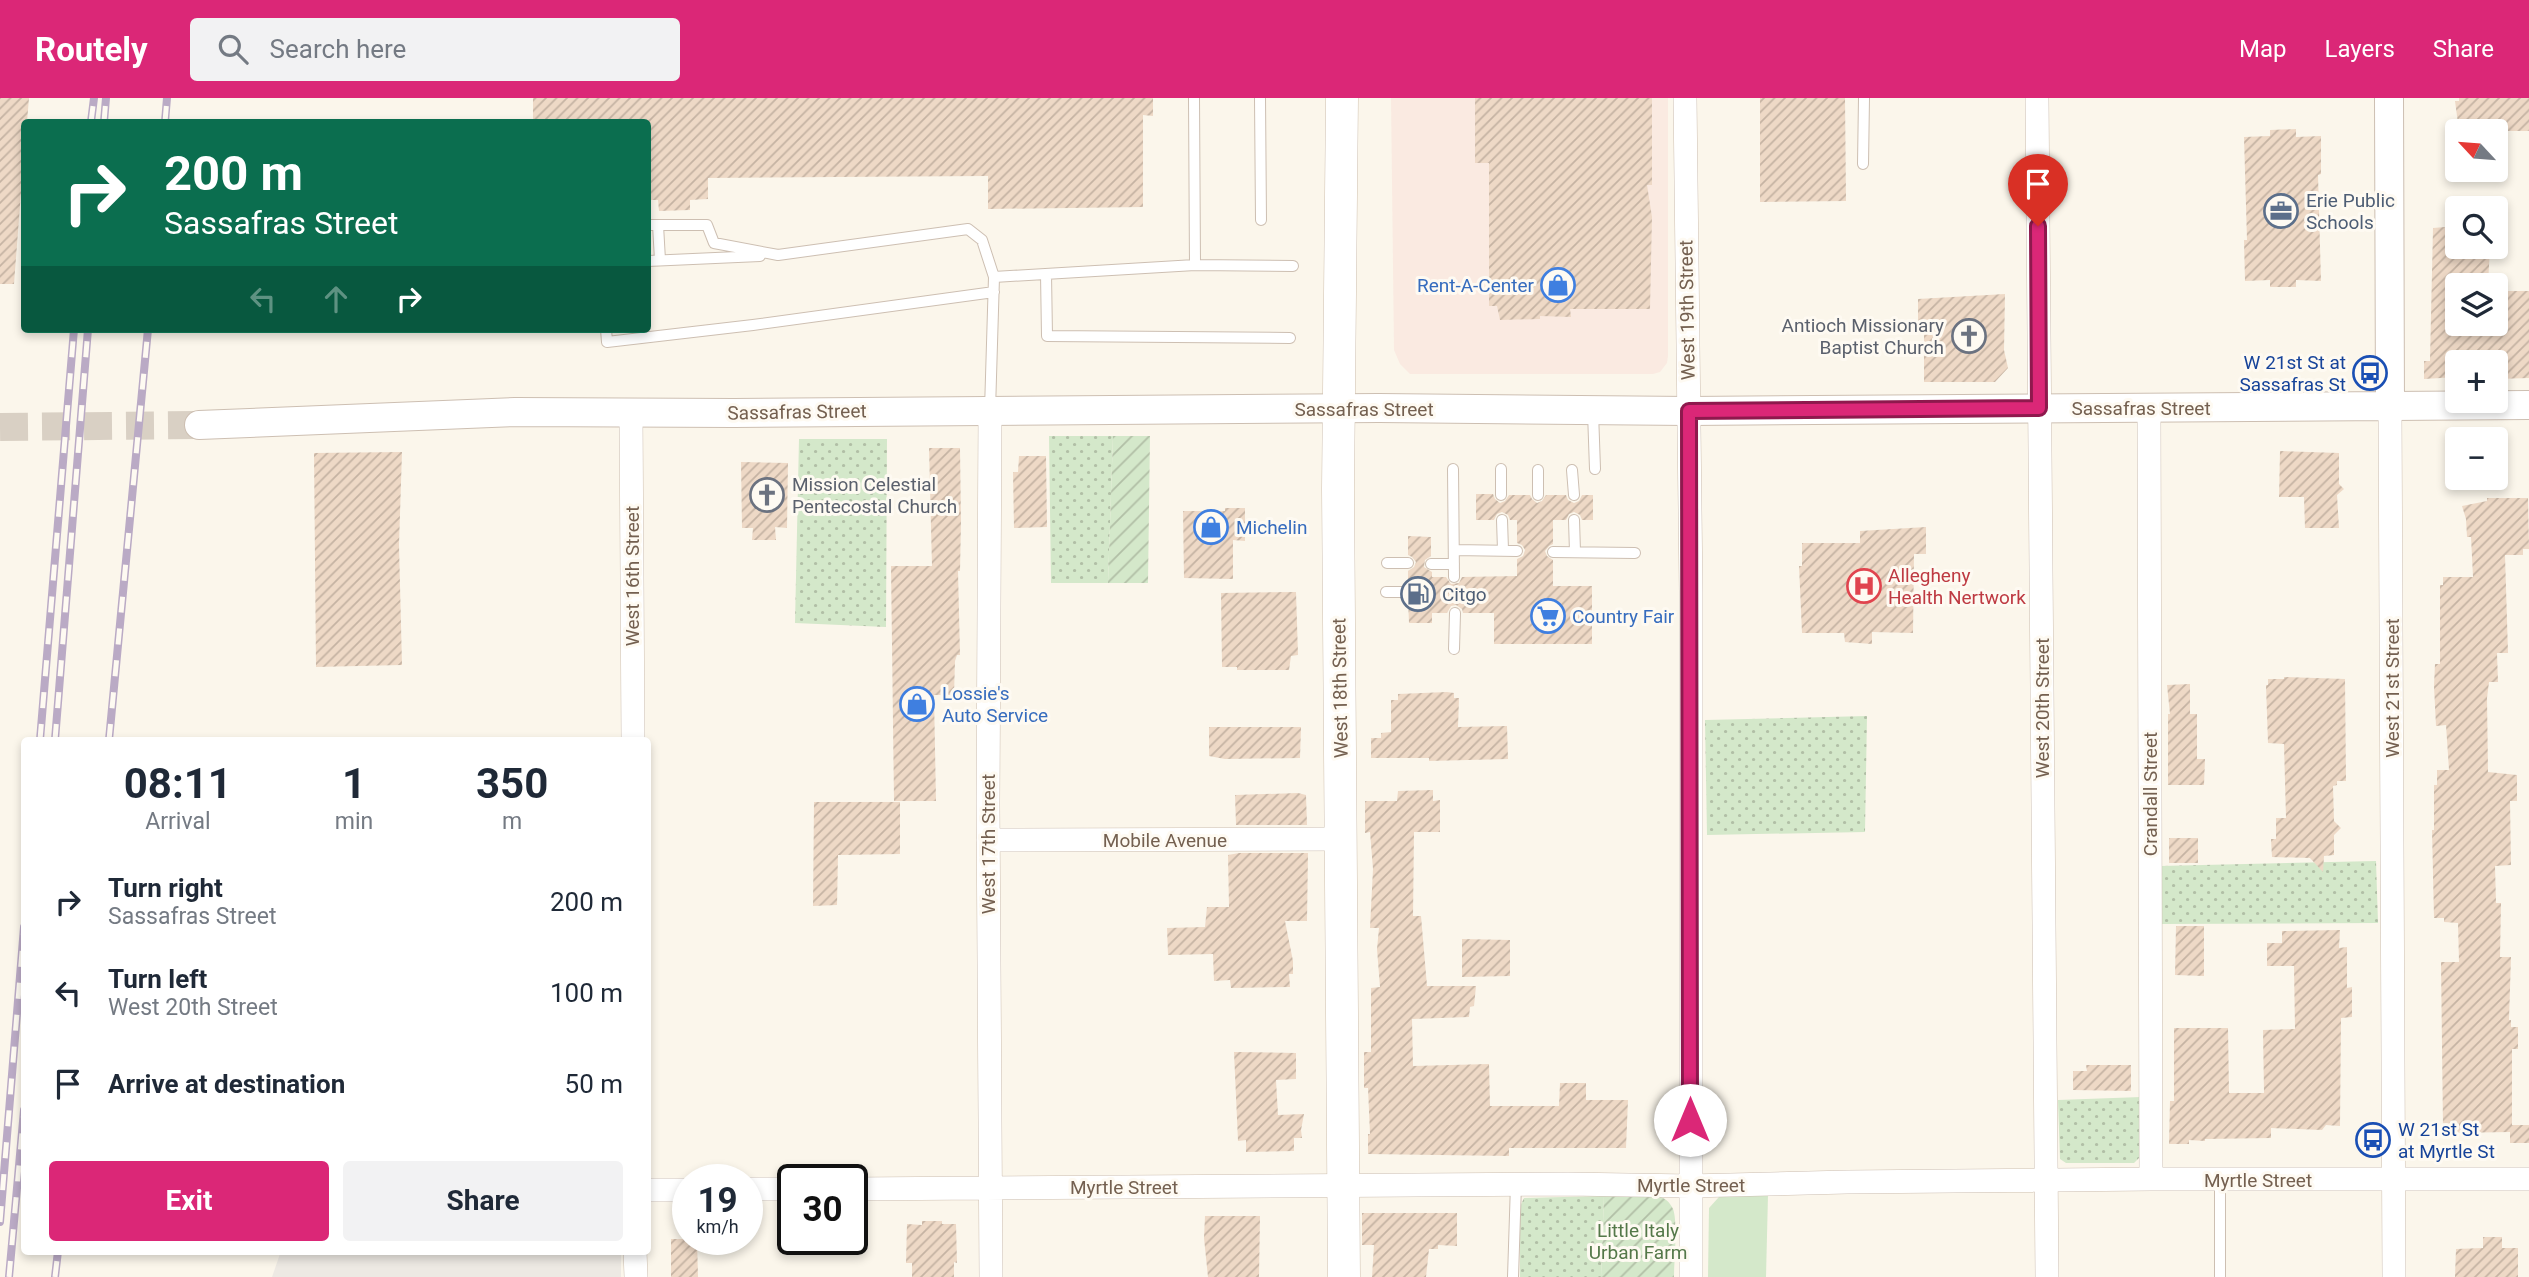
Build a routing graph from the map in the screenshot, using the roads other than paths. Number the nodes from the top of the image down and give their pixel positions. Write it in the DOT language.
graph roads {
  1 [pos="1194,98"];
  2 [pos="1260,98"];
  3 [pos="1342,98"];
  4 [pos="1685,98"];
  5 [pos="1864,98"];
  6 [pos="2037,98"];
  7 [pos="2389,98"];
  8 [pos="1863,164"];
  9 [pos="1261,220"];
  10 [pos="653,225"];
  11 [pos="778,255"];
  12 [pos="660,260"];
  13 [pos="651,261"];
  14 [pos="1195,265"];
  15 [pos="1293,265"];
  16 [pos="1046,274"];
  17 [pos="994,277"];
  18 [pos="994,292"];
  19 [pos="606,333"];
  20 [pos="1290,338"];
  21 [pos="2529,405"];
  22 [pos="2390,407"];
  23 [pos="2039,408"];
  24 [pos="2150,408"];
  25 [pos="1339,409"];
  26 [pos="1593,410"];
  27 [pos="1689,411"];
  28 [pos="631,412"];
  29 [pos="990,412"];
  30 [pos="199,425"];
  31 [pos="1501,468"];
  32 [pos="1453,469"];
  33 [pos="1595,469"];
  34 [pos="1538,470"];
  35 [pos="1572,470"];
  36 [pos="1501,495"];
  37 [pos="1538,495"];
  38 [pos="1574,495"];
  39 [pos="1502,520"];
  40 [pos="1574,520"];
  41 [pos="1454,550"];
  42 [pos="1503,550"];
  43 [pos="1517,551"];
  44 [pos="1553,552"];
  45 [pos="1575,552"];
  46 [pos="1635,553"];
  47 [pos="1387,563"];
  48 [pos="1408,563"];
  49 [pos="1432,564"];
  50 [pos="1386,592"];
  51 [pos="1408,592"];
  52 [pos="1455,613"];
  53 [pos="1454,649"];
  54 [pos="633,737"];
  55 [pos="1342,839"];
  56 [pos="988,840"];
  57 [pos="2151,1179"];
  58 [pos="2529,1179"];
  59 [pos="2220,1180"];
  60 [pos="2046,1181"];
  61 [pos="2393,1181"];
  62 [pos="1516,1184"];
  63 [pos="1343,1186"];
  64 [pos="1690,1186"];
  65 [pos="991,1188"];
  66 [pos="868,1189"];
  67 [pos="651,1190"];
  68 [pos="672,1190"];
  69 [pos="635,1255"];
  70 [pos="636,1277"];
  71 [pos="991,1277"];
  72 [pos="1344,1277"];
  73 [pos="1513,1277"];
  74 [pos="1691,1277"];
  75 [pos="2046,1277"];
  76 [pos="2220,1277"];
  77 [pos="2394,1277"];
  1 -- 14 [label="lane"];
  2 -- 9 [label="lane"];
  3 -- 25 [label="main road, West 18th Street"];
  4 -- 27 [label="street, West 19th Street"];
  5 -- 8 [label="lane"];
  6 -- 23 [label="street, West 20th Street"];
  7 -- 22 [label="street, West 21st Street"];
  10 -- 11 [label="lane"];
  10 -- 12 [label="lane"];
  11 -- 12 [label="lane"];
  11 -- 17 [label="lane"];
  12 -- 13 [label="lane"];
  14 -- 15 [label="lane"];
  14 -- 16 [label="lane"];
  16 -- 17 [label="lane"];
  16 -- 20 [label="lane"];
  17 -- 18 [label="lane"];
  18 -- 19 [label="lane"];
  18 -- 29 [label="lane"];
  21 -- 22 [label="street, Sassafras Street"];
  22 -- 24 [label="street, Sassafras Street"];
  22 -- 61 [label="street, West 21st Street"];
  23 -- 24 [label="street, Sassafras Street"];
  23 -- 27 [label="street, Sassafras Street"];
  23 -- 60 [label="street, West 20th Street"];
  24 -- 57 [label="street, Crandall Street"];
  25 -- 26 [label="street, Sassafras Street"];
  25 -- 29 [label="street, Sassafras Street"];
  25 -- 55 [label="main road, West 18th Street"];
  26 -- 27 [label="street, Sassafras Street"];
  26 -- 33 [label="lane"];
  27 -- 64 [label="street, West 19th Street"];
  28 -- 29 [label="street, Sassafras Street"];
  28 -- 30 [label="street, Sassafras Street"];
  28 -- 54 [label="street, West 16th Street"];
  29 -- 56 [label="street, West 17th Street"];
  31 -- 36 [label="lane"];
  32 -- 41 [label="lane"];
  34 -- 37 [label="lane"];
  35 -- 38 [label="lane"];
  39 -- 42 [label="lane"];
  40 -- 45 [label="lane"];
  41 -- 42 [label="lane"];
  41 -- 49 [label="lane"];
  42 -- 43 [label="lane"];
  44 -- 45 [label="lane"];
  45 -- 46 [label="lane"];
  47 -- 48 [label="lane"];
  50 -- 51 [label="lane"];
  52 -- 53 [label="lane"];
  55 -- 56 [label="street, Mobile Avenue"];
  55 -- 63 [label="main road, West 18th Street"];
  56 -- 65 [label="street, West 17th Street"];
  57 -- 59 [label="street, Myrtle Street"];
  57 -- 60 [label="street, Myrtle Street"];
  58 -- 61 [label="street, Myrtle Street"];
  59 -- 61 [label="street, Myrtle Street"];
  59 -- 76 [label="lane"];
  60 -- 64 [label="street, Myrtle Street"];
  60 -- 75 [label="street, West 20th Street"];
  61 -- 77 [label="street, West 21st Street"];
  62 -- 63 [label="street, Myrtle Street"];
  62 -- 64 [label="street, Myrtle Street"];
  62 -- 73 [label="lane"];
  63 -- 65 [label="street, Myrtle Street"];
  63 -- 72 [label="main road, West 18th Street"];
  64 -- 74 [label="street, West 19th Street"];
  65 -- 66 [label="street, Myrtle Street"];
  65 -- 71 [label="street, West 17th Street"];
  67 -- 68 [label="street"];
  69 -- 70 [label="street"];
}
